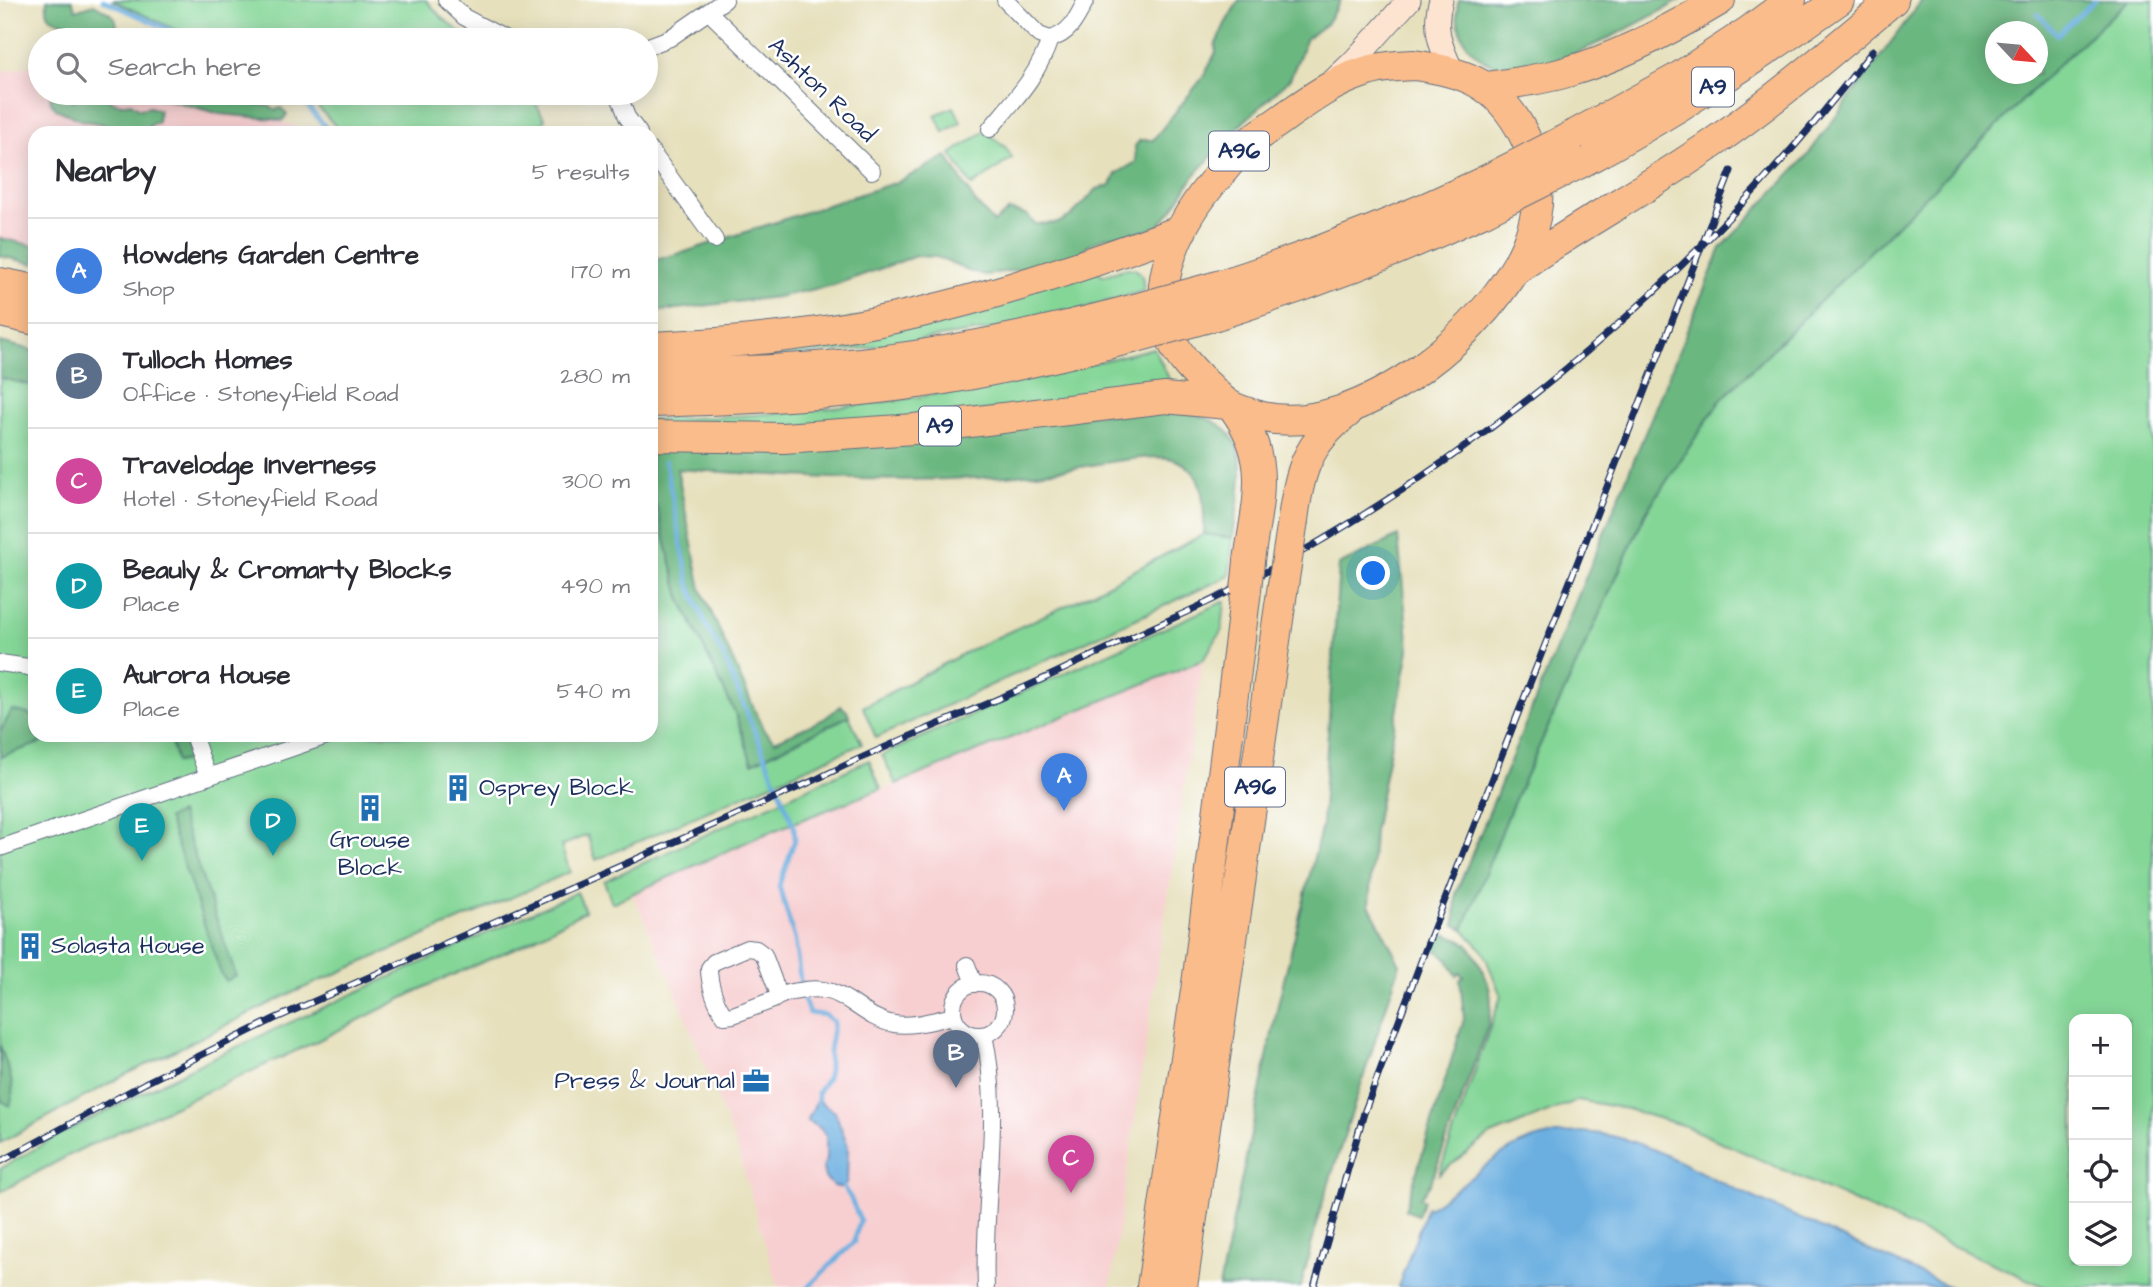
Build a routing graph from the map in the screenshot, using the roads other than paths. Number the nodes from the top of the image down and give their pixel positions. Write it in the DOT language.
graph roads {
  1 [pos="446,0"];
  2 [pos="725,0"];
  3 [pos="1005,0"];
  4 [pos="1086,0"];
  5 [pos="1409,0"];
  6 [pos="1441,0"];
  7 [pos="1720,0"];
  8 [pos="1791,0"];
  9 [pos="1839,0"];
  10 [pos="1893,0"];
  11 [pos="710,13"];
  12 [pos="485,28"];
  13 [pos="1050,38"];
  14 [pos="658,42"];
  15 [pos="1452,70"];
  16 [pos="1486,87"];
  17 [pos="1319,94"];
  18 [pos="622,105"];
  19 [pos="634,126"];
  20 [pos="990,129"];
  21 [pos="1578,148"];
  22 [pos="658,161"];
  23 [pos="872,171"];
  24 [pos="1182,230"];
  25 [pos="715,240"];
  26 [pos="1514,270"];
  27 [pos="0,283"];
  28 [pos="28,308"];
  29 [pos="0,312"];
  30 [pos="28,313"];
  31 [pos="1126,326"];
  32 [pos="658,346"];
  33 [pos="658,375"];
  34 [pos="658,402"];
  35 [pos="1230,406"];
  36 [pos="1355,406"];
  37 [pos="658,436"];
  38 [pos="0,663"];
  39 [pos="28,667"];
  40 [pos="196,742"];
  41 [pos="310,742"];
  42 [pos="208,777"];
  43 [pos="0,848"];
  44 [pos="967,965"];
  45 [pos="974,984"];
  46 [pos="779,995"];
  47 [pos="954,1016"];
  48 [pos="984,1035"];
  49 [pos="1164,1208"];
  50 [pos="986,1287"];
  51 [pos="1145,1287"];
  52 [pos="1152,1287"];
  53 [pos="1182,1287"];
  1 -- 12 [label="street"];
  2 -- 11 [label="street"];
  3 -- 13 [label="street"];
  4 -- 13 [label="street"];
  5 -- 17 [label="main road"];
  6 -- 15 [label="main road"];
  7 -- 16 [label="highway"];
  8 -- 21 [label="highway, A9"];
  9 -- 21 [label="highway, A9"];
  10 -- 26 [label="highway, A9"];
  11 -- 14 [label="street"];
  11 -- 23 [label="street, Ashton Road"];
  13 -- 20 [label="street"];
  15 -- 16 [label="highway, A96"];
  15 -- 17 [label="highway, A96"];
  16 -- 26 [label="highway, A96"];
  17 -- 24 [label="highway, A96"];
  18 -- 19 [label="street"];
  21 -- 31 [label="highway, A9, bridge"];
  22 -- 25 [label="street"];
  24 -- 32 [label="highway"];
  24 -- 35 [label="highway, A96"];
  26 -- 36 [label="highway, A96"];
  27 -- 28 [label="highway"];
  29 -- 30 [label="highway"];
  31 -- 33 [label="highway, A9"];
  31 -- 34 [label="highway, A9"];
  35 -- 36 [label="highway, A96"];
  35 -- 37 [label="highway, A9"];
  35 -- 49 [label="highway, A96"];
  36 -- 53 [label="highway, A96, bridge"];
  38 -- 39 [label="street"];
  40 -- 42 [label="street"];
  41 -- 42 [label="street"];
  42 -- 43 [label="street"];
  44 -- 45 [label="street"];
  45 -- 47 [label="street"];
  45 -- 48 [label="street"];
  46 -- 46 [label="street"];
  46 -- 47 [label="street"];
  47 -- 48 [label="street"];
  48 -- 50 [label="street"];
  49 -- 51 [label="highway"];
  49 -- 52 [label="highway, A96"];
}
